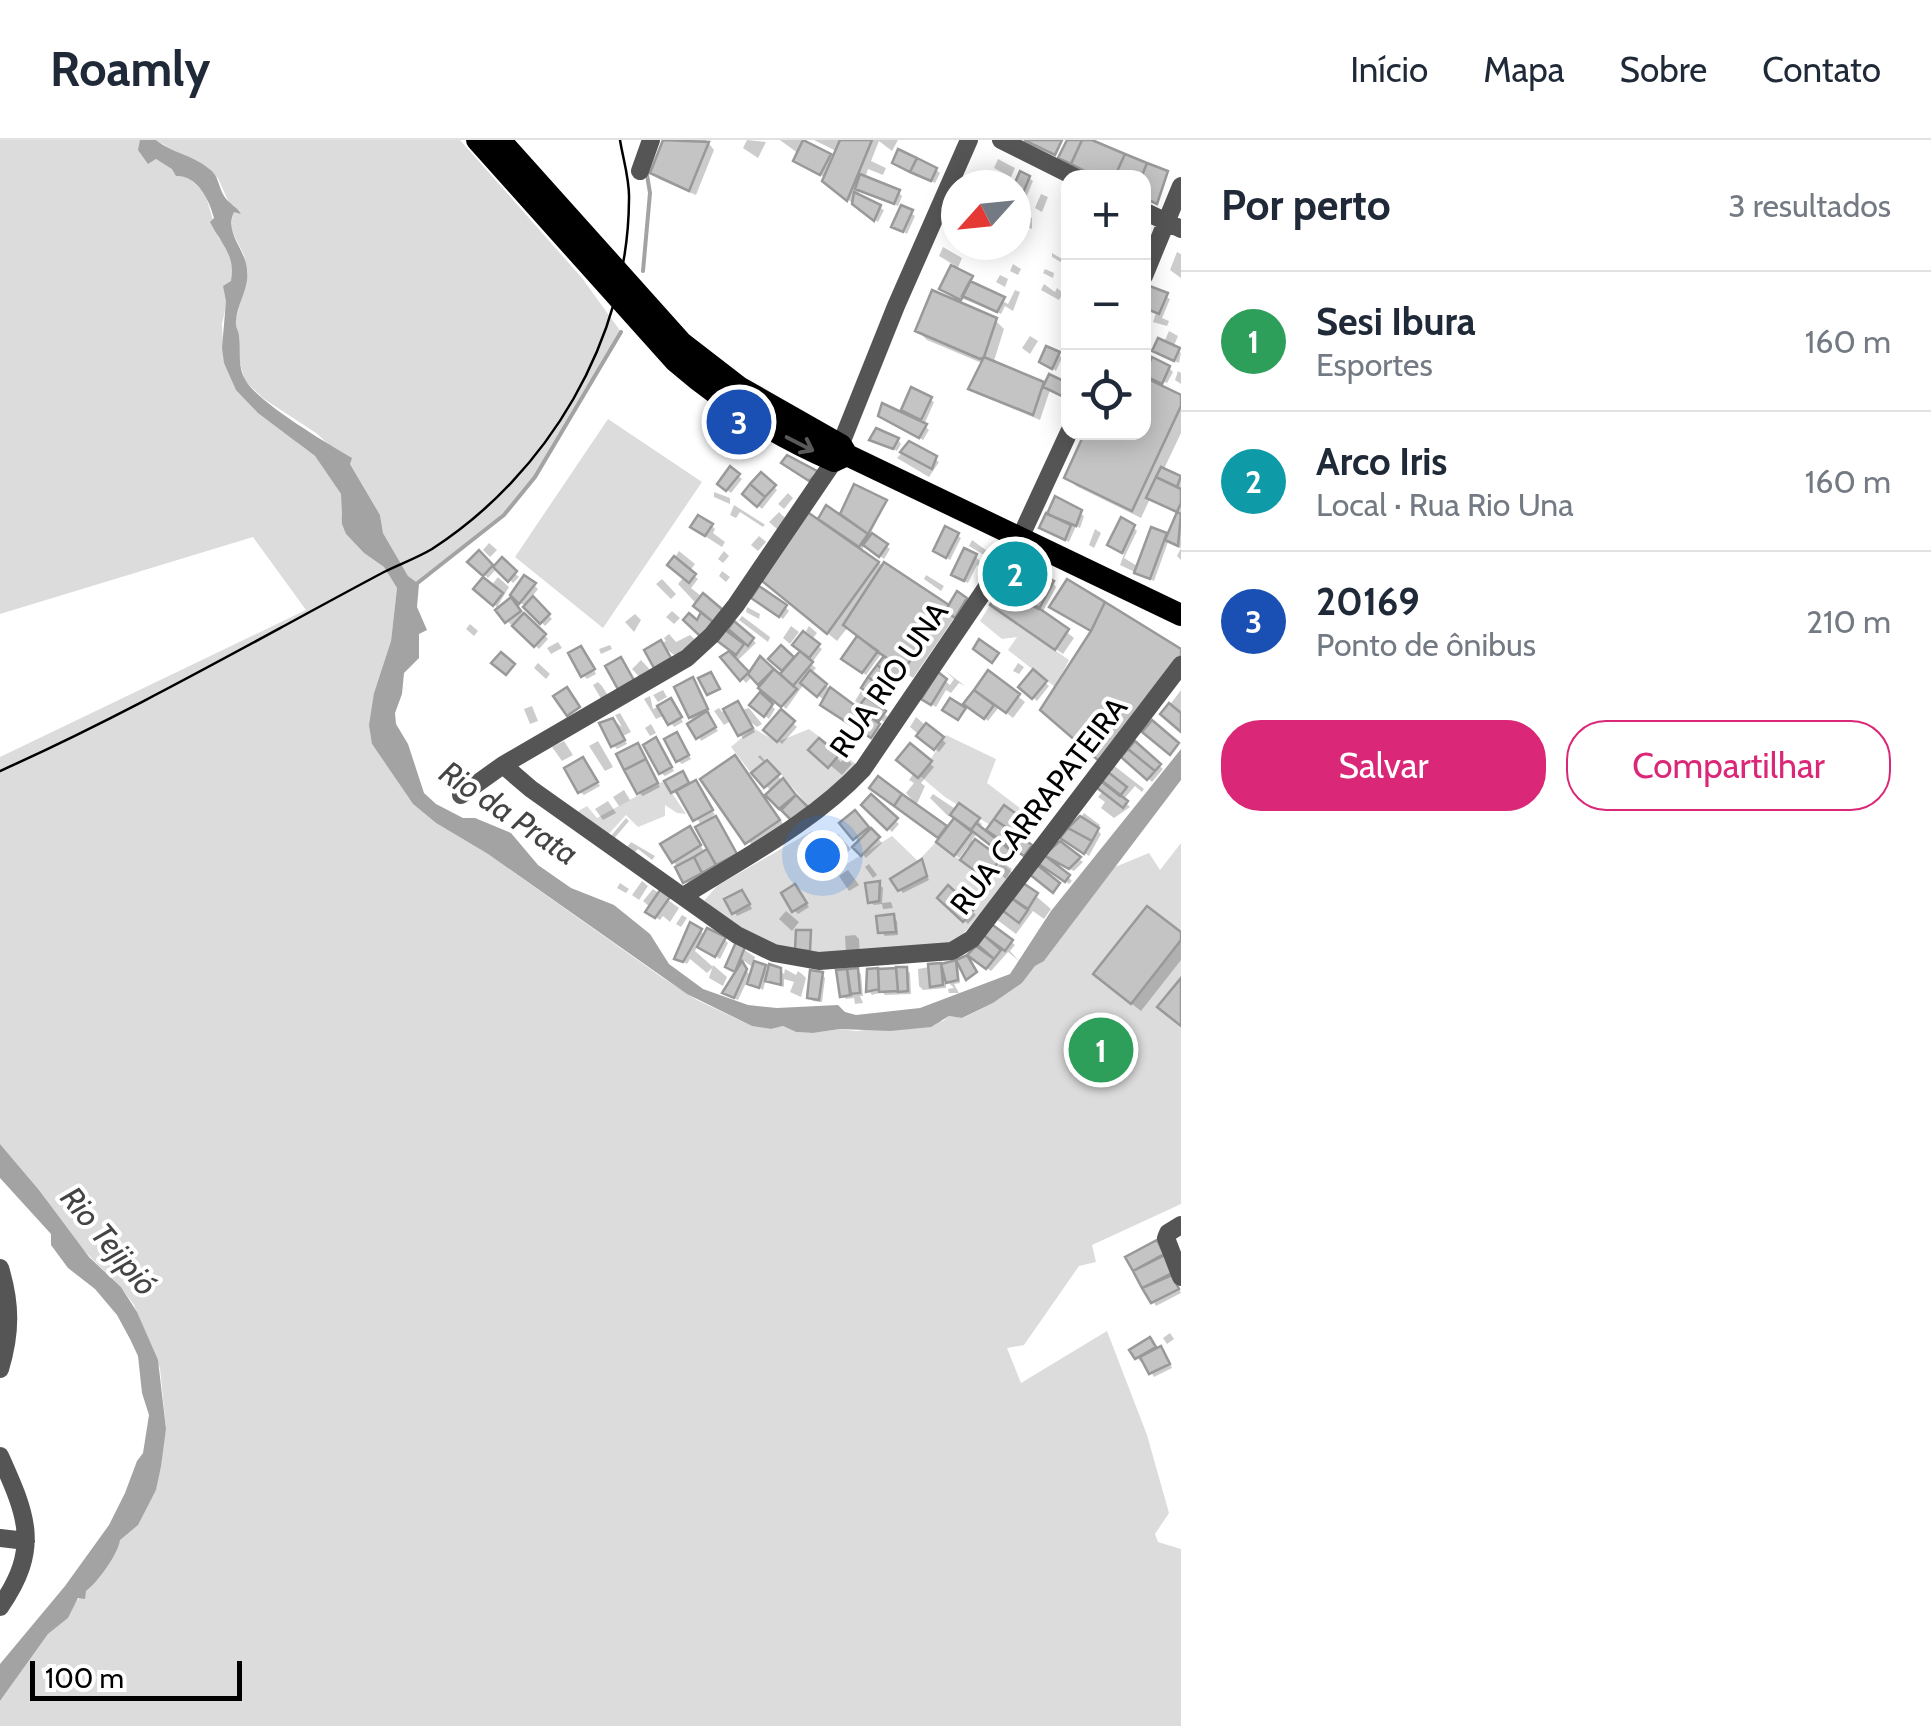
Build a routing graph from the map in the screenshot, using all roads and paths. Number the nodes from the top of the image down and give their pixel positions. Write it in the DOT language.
graph roads {
  1 [pos="476,140"];
  2 [pos="500,140"];
  3 [pos="651,140"];
  4 [pos="1001,140"];
  5 [pos="961,142"];
  6 [pos="1061,170"];
  7 [pos="640,171"];
  8 [pos="1181,186"];
  9 [pos="1151,214"];
  10 [pos="1174,226"];
  11 [pos="1151,264"];
  12 [pos="1065,440"];
  13 [pos="840,454"];
  14 [pos="1020,538"];
  15 [pos="1181,616"];
  16 [pos="1181,664"];
  17 [pos="503,765"];
  18 [pos="461,795"];
  19 [pos="686,896"];
  20 [pos="1174,1229"];
  21 [pos="0,1268"];
  22 [pos="1181,1276"];
  23 [pos="0,1370"];
  24 [pos="0,1456"];
  25 [pos="0,1538"];
  26 [pos="26,1541"];
  27 [pos="0,1607"];
  1 -- 13 [label="main road, one-way"];
  2 -- 13 [label="main road"];
  3 -- 7 [label="street"];
  4 -- 6 [label="street"];
  5 -- 13 [label="street"];
  8 -- 10 [label="street"];
  9 -- 10 [label="street"];
  10 -- 11 [label="street"];
  12 -- 14 [label="street, RUA RIO UNA"];
  13 -- 14 [label="main road"];
  13 -- 17 [label="street"];
  14 -- 15 [label="main road"];
  14 -- 19 [label="street, RUA RIO UNA"];
  16 -- 19 [label="street, RUA CARRAPATEIRA"];
  17 -- 18 [label="street"];
  17 -- 19 [label="street, RUA CARRAPATEIRA"];
  20 -- 22 [label="street"];
  21 -- 23 [label="street"];
  24 -- 26 [label="street"];
  25 -- 26 [label="street"];
  26 -- 27 [label="street"];
}
